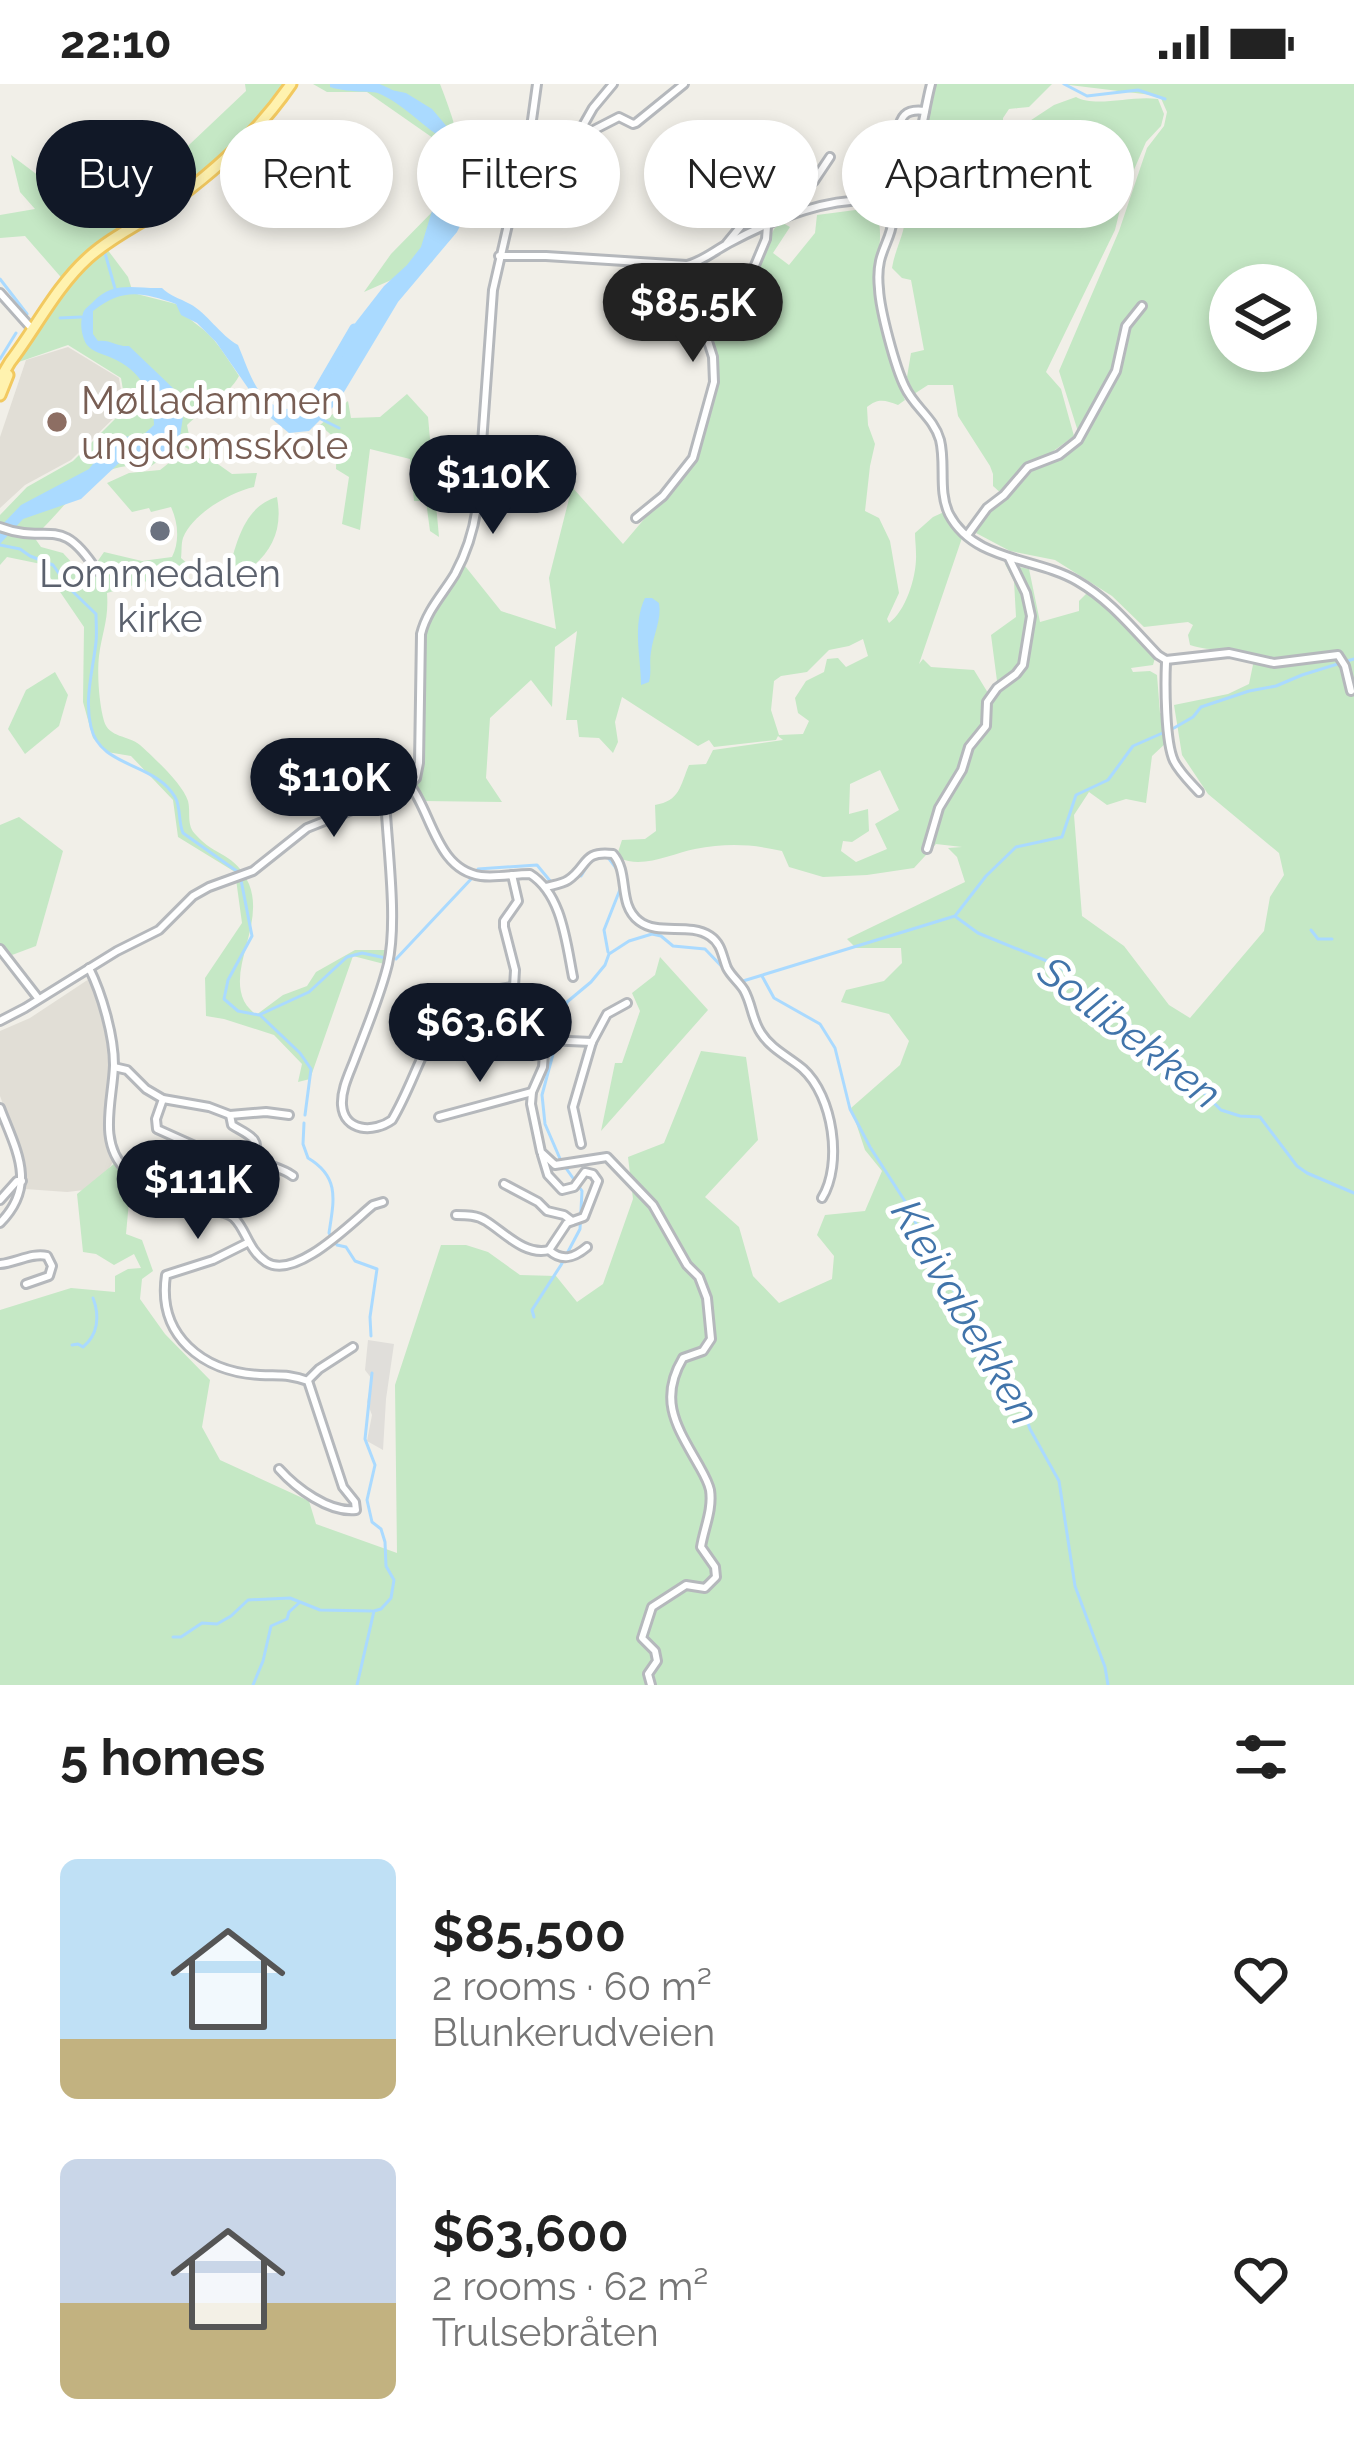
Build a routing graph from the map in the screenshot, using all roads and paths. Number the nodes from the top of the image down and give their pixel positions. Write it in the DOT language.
graph roads {
  1 [pos="290,84"];
  2 [pos="537,84"];
  3 [pos="613,84"];
  4 [pos="683,84"];
  5 [pos="931,84"];
  6 [pos="926,112"];
  7 [pos="902,120"];
  8 [pos="924,120"];
  9 [pos="830,157"];
  10 [pos="818,175"];
  11 [pos="739,228"];
  12 [pos="762,228"];
  13 [pos="767,228"];
  14 [pos="892,228"];
  15 [pos="726,244"];
  16 [pos="499,256"];
  17 [pos="0,293"];
  18 [pos="1142,306"];
  19 [pos="33,330"];
  20 [pos="20,349"];
  21 [pos="0,379"];
  22 [pos="0,395"];
  23 [pos="636,518"];
  24 [pos="0,527"];
  25 [pos="968,534"];
  26 [pos="1009,558"];
  27 [pos="97,571"];
  28 [pos="1166,660"];
  29 [pos="1351,691"];
  30 [pos="410,785"];
  31 [pos="1199,793"];
  32 [pos="385,797"];
  33 [pos="927,849"];
  34 [pos="512,875"];
  35 [pos="551,886"];
  36 [pos="0,949"];
  37 [pos="88,968"];
  38 [pos="573,977"];
  39 [pos="514,987"];
  40 [pos="39,1000"];
  41 [pos="627,1003"];
  42 [pos="0,1021"];
  43 [pos="545,1040"];
  44 [pos="592,1042"];
  45 [pos="114,1067"];
  46 [pos="532,1093"];
  47 [pos="163,1099"];
  48 [pos="0,1108"];
  49 [pos="230,1115"];
  50 [pos="289,1115"];
  51 [pos="439,1117"];
  52 [pos="581,1144"];
  53 [pos="541,1152"];
  54 [pos="252,1156"];
  55 [pos="293,1176"];
  56 [pos="22,1180"];
  57 [pos="504,1184"];
  58 [pos="822,1198"];
  59 [pos="0,1200"];
  60 [pos="383,1202"];
  61 [pos="456,1215"];
  62 [pos="572,1221"];
  63 [pos="0,1223"];
  64 [pos="247,1243"];
  65 [pos="587,1247"];
  66 [pos="549,1250"];
  67 [pos="0,1264"];
  68 [pos="26,1284"];
  69 [pos="353,1347"];
  70 [pos="308,1381"];
  71 [pos="279,1469"];
  72 [pos="651,1685"];
  1 -- 19 [label="main road"];
  2 -- 16 [label="street"];
  3 -- 4 [label="street"];
  5 -- 6 [label="street"];
  6 -- 7 [label="street"];
  6 -- 8 [label="street"];
  9 -- 10 [label="street"];
  11 -- 15 [label="street"];
  12 -- 15 [label="street"];
  13 -- 23 [label="street"];
  14 -- 25 [label="street"];
  15 -- 16 [label="street"];
  16 -- 30 [label="street"];
  17 -- 19 [label="street"];
  18 -- 25 [label="street"];
  19 -- 20 [label="main road"];
  20 -- 21 [label="main road"];
  20 -- 22 [label="main road"];
  24 -- 27 [label="street"];
  25 -- 26 [label="street"];
  26 -- 28 [label="street"];
  26 -- 33 [label="street"];
  28 -- 29 [label="street"];
  28 -- 31 [label="street"];
  30 -- 32 [label="street"];
  30 -- 34 [label="street"];
  32 -- 37 [label="street"];
  32 -- 39 [label="street"];
  34 -- 35 [label="street"];
  34 -- 39 [label="street"];
  35 -- 38 [label="street"];
  35 -- 58 [label="street"];
  36 -- 40 [label="street"];
  37 -- 40 [label="street"];
  37 -- 45 [label="street"];
  39 -- 43 [label="street"];
  40 -- 42 [label="street"];
  41 -- 44 [label="street"];
  43 -- 44 [label="street"];
  43 -- 46 [label="street"];
  44 -- 52 [label="street"];
  45 -- 47 [label="street"];
  45 -- 64 [label="street"];
  46 -- 51 [label="street"];
  46 -- 53 [label="street"];
  47 -- 49 [label="street"];
  47 -- 54 [label="street"];
  48 -- 56 [label="street"];
  49 -- 50 [label="street"];
  49 -- 54 [label="street"];
  53 -- 62 [label="street"];
  53 -- 72 [label="street"];
  54 -- 55 [label="street"];
  56 -- 59 [label="street"];
  56 -- 63 [label="street"];
  57 -- 62 [label="street"];
  60 -- 64 [label="street"];
  61 -- 66 [label="street"];
  62 -- 66 [label="street"];
  64 -- 70 [label="street"];
  65 -- 66 [label="street"];
  67 -- 68 [label="street"];
  69 -- 70 [label="street"];
  70 -- 71 [label="street"];
}
